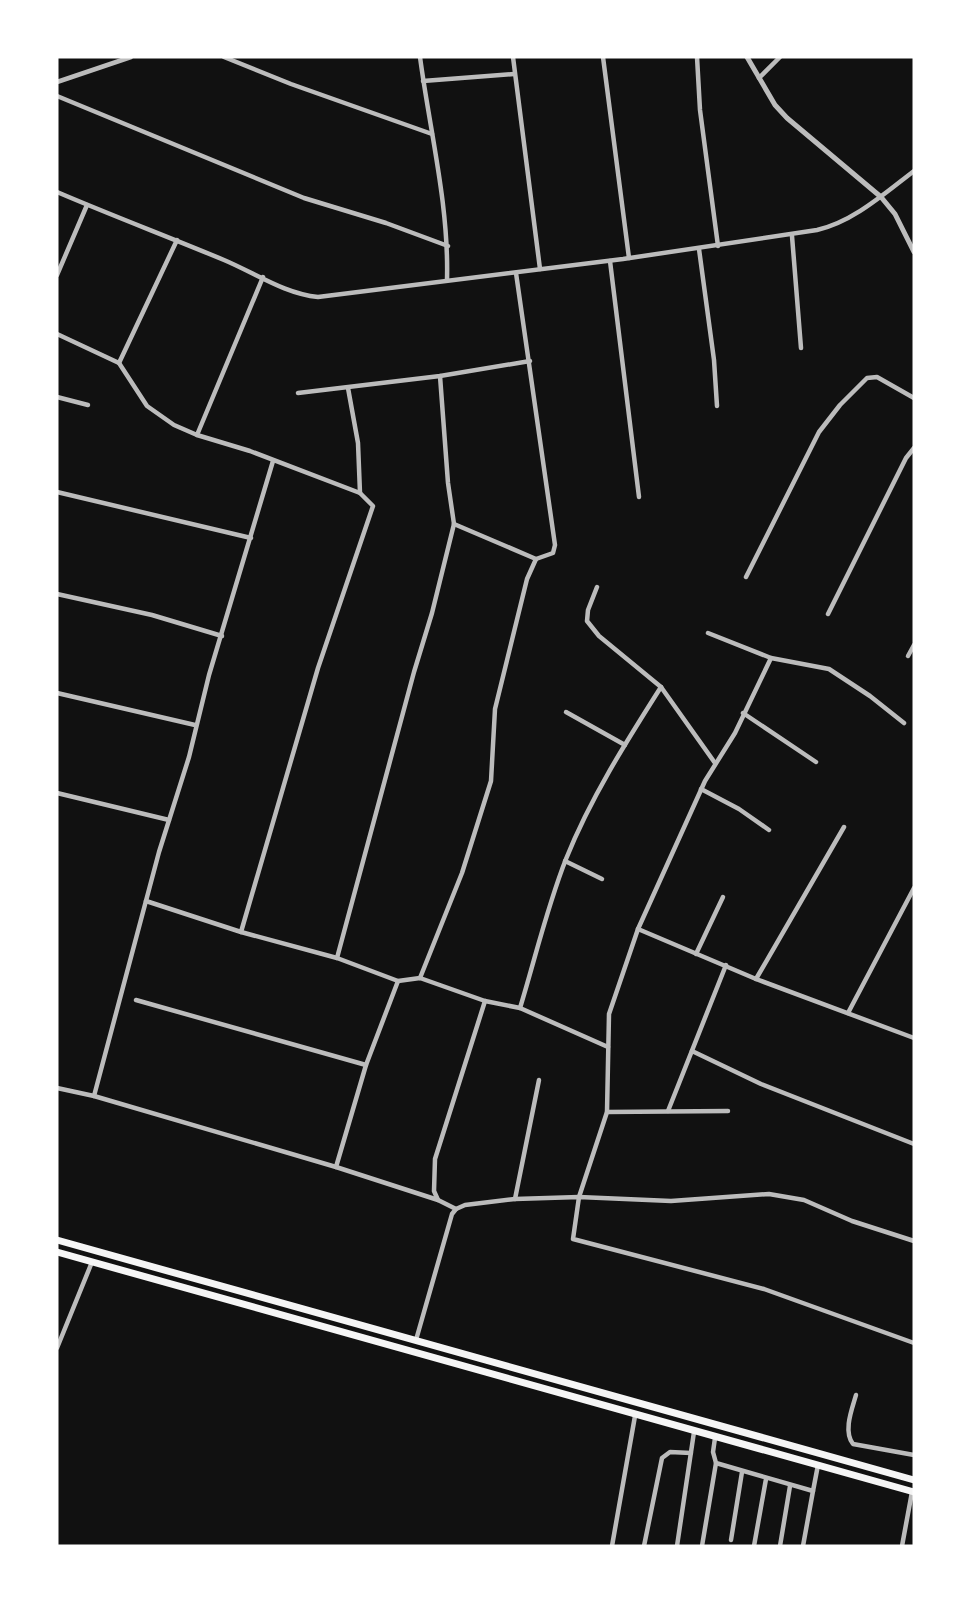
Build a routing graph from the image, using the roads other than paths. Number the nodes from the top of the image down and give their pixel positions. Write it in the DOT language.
graph roads {
  1 [pos="131,57"];
  2 [pos="224,57"];
  3 [pos="420,57"];
  4 [pos="513,57"];
  5 [pos="603,57"];
  6 [pos="697,57"];
  7 [pos="747,57"];
  8 [pos="780,57"];
  9 [pos="514,74"];
  10 [pos="759,78"];
  11 [pos="423,81"];
  12 [pos="57,82"];
  13 [pos="57,96"];
  14 [pos="432,134"];
  15 [pos="914,171"];
  16 [pos="57,192"];
  17 [pos="881,197"];
  18 [pos="87,205"];
  19 [pos="792,236"];
  20 [pos="177,240"];
  21 [pos="448,246"];
  22 [pos="718,246"];
  23 [pos="699,249"];
  24 [pos="914,252"];
  25 [pos="629,258"];
  26 [pos="610,261"];
  27 [pos="540,269"];
  28 [pos="516,273"];
  29 [pos="57,275"];
  30 [pos="263,277"];
  31 [pos="447,280"];
  32 [pos="57,334"];
  33 [pos="801,348"];
  34 [pos="530,362"];
  35 [pos="119,363"];
  36 [pos="440,376"];
  37 [pos="348,388"];
  38 [pos="298,393"];
  39 [pos="57,398"];
  40 [pos="914,398"];
  41 [pos="88,405"];
  42 [pos="717,406"];
  43 [pos="197,435"];
  44 [pos="914,448"];
  45 [pos="273,461"];
  46 [pos="57,492"];
  47 [pos="360,493"];
  48 [pos="639,497"];
  49 [pos="454,524"];
  50 [pos="250,538"];
  51 [pos="536,559"];
  52 [pos="746,577"];
  53 [pos="597,587"];
  54 [pos="57,594"];
  55 [pos="828,614"];
  56 [pos="708,633"];
  57 [pos="222,636"];
  58 [pos="914,645"];
  59 [pos="908,656"];
  60 [pos="771,658"];
  61 [pos="661,687"];
  62 [pos="57,693"];
  63 [pos="566,712"];
  64 [pos="743,713"];
  65 [pos="904,723"];
  66 [pos="195,725"];
  67 [pos="625,745"];
  68 [pos="816,762"];
  69 [pos="715,763"];
  70 [pos="701,789"];
  71 [pos="57,793"];
  72 [pos="169,820"];
  73 [pos="844,827"];
  74 [pos="770,830"];
  75 [pos="565,861"];
  76 [pos="602,879"];
  77 [pos="914,888"];
  78 [pos="723,897"];
  79 [pos="146,901"];
  80 [pos="638,929"];
  81 [pos="241,932"];
  82 [pos="696,954"];
  83 [pos="337,958"];
  84 [pos="726,966"];
  85 [pos="420,978"];
  86 [pos="756,979"];
  87 [pos="398,981"];
  88 [pos="136,1000"];
  89 [pos="485,1001"];
  90 [pos="519,1008"];
  91 [pos="848,1013"];
  92 [pos="914,1038"];
  93 [pos="608,1047"];
  94 [pos="692,1051"];
  95 [pos="366,1065"];
  96 [pos="539,1080"];
  97 [pos="57,1088"];
  98 [pos="94,1096"];
  99 [pos="668,1111"];
  100 [pos="728,1111"];
  101 [pos="607,1112"];
  102 [pos="914,1144"];
  103 [pos="336,1167"];
  104 [pos="579,1197"];
  105 [pos="515,1199"];
  106 [pos="438,1200"];
  107 [pos="456,1209"];
  108 [pos="57,1240"];
  109 [pos="914,1241"];
  110 [pos="57,1252"];
  111 [pos="92,1262"];
  112 [pos="416,1340"];
  113 [pos="914,1343"];
  114 [pos="57,1348"];
  115 [pos="856,1395"];
  116 [pos="635,1416"];
  117 [pos="694,1432"];
  118 [pos="715,1438"];
  119 [pos="692,1454"];
  120 [pos="914,1455"];
  121 [pos="716,1463"];
  122 [pos="818,1466"];
  123 [pos="742,1472"];
  124 [pos="766,1479"];
  125 [pos="914,1480"];
  126 [pos="790,1486"];
  127 [pos="813,1491"];
  128 [pos="913,1492"];
  129 [pos="731,1540"];
  130 [pos="612,1546"];
  131 [pos="644,1546"];
  132 [pos="676,1546"];
  133 [pos="702,1546"];
  134 [pos="754,1546"];
  135 [pos="780,1546"];
  136 [pos="803,1546"];
  137 [pos="902,1546"];
  1 -- 12 [label="street"];
  2 -- 14 [label="street"];
  3 -- 11 [label="street"];
  4 -- 9 [label="street"];
  5 -- 25 [label="street"];
  6 -- 22 [label="street"];
  7 -- 10 [label="street"];
  8 -- 10 [label="street"];
  9 -- 11 [label="street"];
  9 -- 27 [label="street"];
  10 -- 17 [label="street"];
  11 -- 14 [label="street"];
  13 -- 21 [label="street"];
  14 -- 21 [label="street"];
  15 -- 17 [label="street"];
  16 -- 18 [label="street"];
  17 -- 19 [label="street"];
  17 -- 24 [label="street"];
  18 -- 20 [label="street"];
  18 -- 29 [label="street"];
  19 -- 22 [label="street"];
  19 -- 33 [label="street"];
  20 -- 30 [label="street"];
  20 -- 35 [label="street"];
  21 -- 31 [label="street"];
  22 -- 23 [label="street"];
  23 -- 25 [label="street"];
  23 -- 42 [label="street"];
  25 -- 26 [label="street"];
  26 -- 27 [label="street"];
  26 -- 48 [label="street"];
  27 -- 28 [label="street"];
  28 -- 31 [label="street"];
  28 -- 34 [label="street"];
  30 -- 31 [label="street"];
  30 -- 43 [label="street"];
  32 -- 35 [label="street"];
  34 -- 36 [label="street"];
  34 -- 51 [label="street"];
  35 -- 43 [label="street"];
  36 -- 37 [label="street"];
  36 -- 49 [label="street"];
  37 -- 38 [label="street"];
  37 -- 47 [label="street"];
  39 -- 41 [label="street"];
  40 -- 52 [label="street"];
  43 -- 45 [label="street"];
  44 -- 55 [label="street"];
  45 -- 47 [label="street"];
  45 -- 50 [label="street"];
  46 -- 50 [label="street"];
  47 -- 81 [label="street"];
  49 -- 51 [label="street"];
  49 -- 83 [label="street"];
  50 -- 57 [label="street"];
  51 -- 85 [label="street"];
  53 -- 61 [label="street"];
  54 -- 57 [label="street"];
  56 -- 60 [label="street"];
  57 -- 66 [label="street"];
  58 -- 59 [label="street"];
  60 -- 64 [label="street"];
  60 -- 65 [label="street"];
  61 -- 67 [label="street"];
  61 -- 69 [label="street"];
  62 -- 66 [label="street"];
  63 -- 67 [label="street"];
  64 -- 68 [label="street"];
  64 -- 69 [label="street"];
  66 -- 72 [label="street"];
  67 -- 75 [label="street"];
  69 -- 70 [label="street"];
  70 -- 74 [label="street"];
  70 -- 80 [label="street"];
  71 -- 72 [label="street"];
  72 -- 79 [label="street"];
  73 -- 86 [label="street"];
  75 -- 76 [label="street"];
  75 -- 90 [label="street"];
  77 -- 91 [label="street"];
  78 -- 82 [label="street"];
  79 -- 81 [label="street"];
  79 -- 98 [label="street"];
  80 -- 82 [label="street"];
  80 -- 93 [label="street"];
  81 -- 83 [label="street"];
  82 -- 84 [label="street"];
  83 -- 87 [label="street"];
  84 -- 86 [label="street"];
  84 -- 94 [label="street"];
  85 -- 87 [label="street"];
  85 -- 89 [label="street"];
  86 -- 91 [label="street"];
  87 -- 95 [label="street"];
  88 -- 95 [label="street"];
  89 -- 90 [label="street"];
  89 -- 106 [label="street"];
  90 -- 93 [label="street"];
  91 -- 92 [label="street"];
  93 -- 101 [label="street"];
  94 -- 99 [label="street"];
  94 -- 102 [label="street"];
  95 -- 103 [label="street"];
  96 -- 105 [label="street"];
  97 -- 98 [label="street"];
  98 -- 103 [label="street"];
  99 -- 100 [label="street"];
  99 -- 101 [label="street"];
  101 -- 104 [label="street"];
  103 -- 106 [label="street"];
  104 -- 105 [label="street"];
  104 -- 109 [label="street"];
  104 -- 113 [label="street"];
  105 -- 107 [label="street"];
  106 -- 107 [label="street"];
  107 -- 112 [label="street"];
  108 -- 112 [label="main road"];
  110 -- 111 [label="main road"];
  111 -- 114 [label="street"];
  111 -- 116 [label="main road"];
  112 -- 125 [label="main road"];
  115 -- 120 [label="street"];
  116 -- 117 [label="main road"];
  116 -- 130 [label="street"];
  117 -- 118 [label="main road"];
  117 -- 119 [label="street"];
  118 -- 121 [label="street"];
  118 -- 122 [label="main road"];
  119 -- 131 [label="street"];
  119 -- 132 [label="street"];
  121 -- 123 [label="street"];
  121 -- 133 [label="street"];
  122 -- 127 [label="street"];
  122 -- 128 [label="main road"];
  123 -- 124 [label="street"];
  123 -- 129 [label="street"];
  124 -- 126 [label="street"];
  124 -- 134 [label="street"];
  126 -- 127 [label="street"];
  126 -- 135 [label="street"];
  127 -- 136 [label="street"];
  128 -- 137 [label="street"];
}
